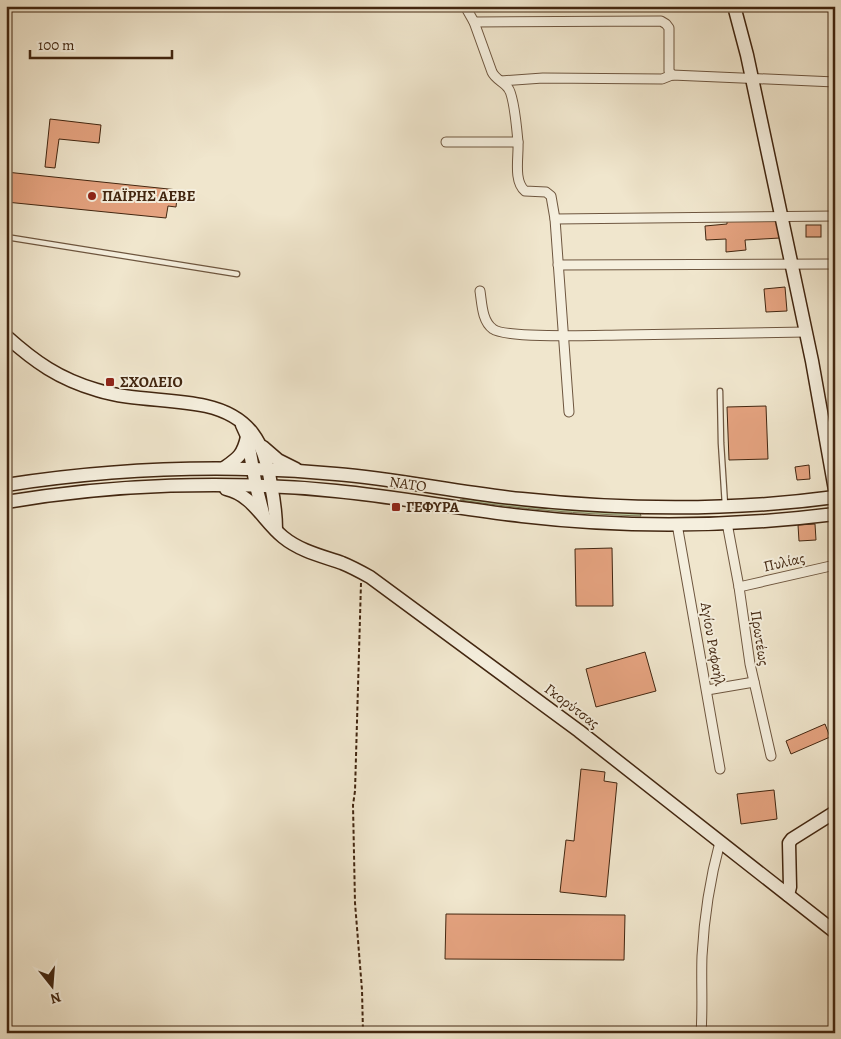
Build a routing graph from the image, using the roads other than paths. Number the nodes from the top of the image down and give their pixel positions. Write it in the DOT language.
graph roads {
  1 [pos="459,6"];
  2 [pos="465,6"];
  3 [pos="734,6"];
  4 [pos="474,22"];
  5 [pos="672,76"];
  6 [pos="752,78"];
  7 [pos="500,81"];
  8 [pos="835,82"];
  9 [pos="446,142"];
  10 [pos="518,142"];
  11 [pos="781,215"];
  12 [pos="835,216"];
  13 [pos="554,219"];
  14 [pos="6,237"];
  15 [pos="791,263"];
  16 [pos="835,264"];
  17 [pos="558,265"];
  18 [pos="237,274"];
  19 [pos="480,291"];
  20 [pos="806,332"];
  21 [pos="563,335"];
  22 [pos="6,336"];
  23 [pos="720,391"];
  24 [pos="569,412"];
  25 [pos="241,423"];
  26 [pos="247,436"];
  27 [pos="262,446"];
  28 [pos="224,468"];
  29 [pos="252,468"];
  30 [pos="269,470"];
  31 [pos="301,471"];
  32 [pos="6,485"];
  33 [pos="205,485"];
  34 [pos="256,486"];
  35 [pos="272,487"];
  36 [pos="299,488"];
  37 [pos="835,490"];
  38 [pos="835,497"];
  39 [pos="6,502"];
  40 [pos="725,506"];
  41 [pos="835,514"];
  42 [pos="270,516"];
  43 [pos="728,523"];
  44 [pos="677,524"];
  45 [pos="835,565"];
  46 [pos="739,587"];
  47 [pos="754,682"];
  48 [pos="707,690"];
  49 [pos="771,756"];
  50 [pos="720,769"];
  51 [pos="835,812"];
  52 [pos="720,842"];
  53 [pos="788,896"];
  54 [pos="835,932"];
  55 [pos="702,1033"];
  1 -- 2 [label="street"];
  2 -- 4 [label="street"];
  3 -- 6 [label="main road"];
  4 -- 5 [label="street"];
  4 -- 7 [label="street"];
  5 -- 6 [label="street"];
  5 -- 7 [label="street"];
  6 -- 8 [label="street"];
  6 -- 11 [label="main road"];
  7 -- 10 [label="street"];
  9 -- 10 [label="street"];
  10 -- 13 [label="street"];
  11 -- 12 [label="street"];
  11 -- 13 [label="street"];
  11 -- 15 [label="main road"];
  13 -- 17 [label="street"];
  14 -- 18 [label="lane"];
  15 -- 16 [label="street"];
  15 -- 17 [label="street"];
  15 -- 20 [label="main road"];
  17 -- 21 [label="street"];
  19 -- 21 [label="street"];
  20 -- 21 [label="street"];
  20 -- 37 [label="main road"];
  21 -- 24 [label="street"];
  22 -- 25 [label="main road"];
  23 -- 40 [label="lane"];
  25 -- 26 [label="main road"];
  25 -- 27 [label="main road"];
  26 -- 28 [label="main road"];
  26 -- 29 [label="main road"];
  27 -- 30 [label="main road"];
  27 -- 31 [label="main road"];
  28 -- 29 [label="main road, ΝΑΤΟ"];
  28 -- 32 [label="main road, ΝΑΤΟ"];
  29 -- 30 [label="main road, ΝΑΤΟ"];
  29 -- 34 [label="main road"];
  30 -- 31 [label="main road, ΝΑΤΟ"];
  30 -- 35 [label="main road"];
  31 -- 40 [label="main road, ΝΑΤΟ"];
  33 -- 34 [label="main road, ΝΑΤΟ"];
  33 -- 39 [label="main road, ΝΑΤΟ"];
  33 -- 42 [label="main road"];
  34 -- 35 [label="main road, ΝΑΤΟ"];
  34 -- 42 [label="main road"];
  35 -- 36 [label="main road, ΝΑΤΟ"];
  35 -- 42 [label="main road"];
  36 -- 42 [label="main road"];
  36 -- 44 [label="main road, ΝΑΤΟ"];
  38 -- 40 [label="main road, ΝΑΤΟ"];
  41 -- 43 [label="main road, ΝΑΤΟ"];
  42 -- 52 [label="main road, Γκορύτσας"];
  43 -- 44 [label="main road, ΝΑΤΟ"];
  43 -- 46 [label="street, Πρωτέως"];
  44 -- 48 [label="street, Αγίου Ραφαήλ"];
  45 -- 46 [label="street, Πυλίας"];
  46 -- 47 [label="street, Πρωτέως"];
  47 -- 48 [label="street"];
  47 -- 49 [label="street, Πρωτέως"];
  48 -- 50 [label="street, Αγίου Ραφαήλ"];
  51 -- 53 [label="main road"];
  52 -- 53 [label="main road, Γκορύτσας"];
  52 -- 55 [label="street"];
  53 -- 54 [label="main road, Γκορύτσας"];
}
